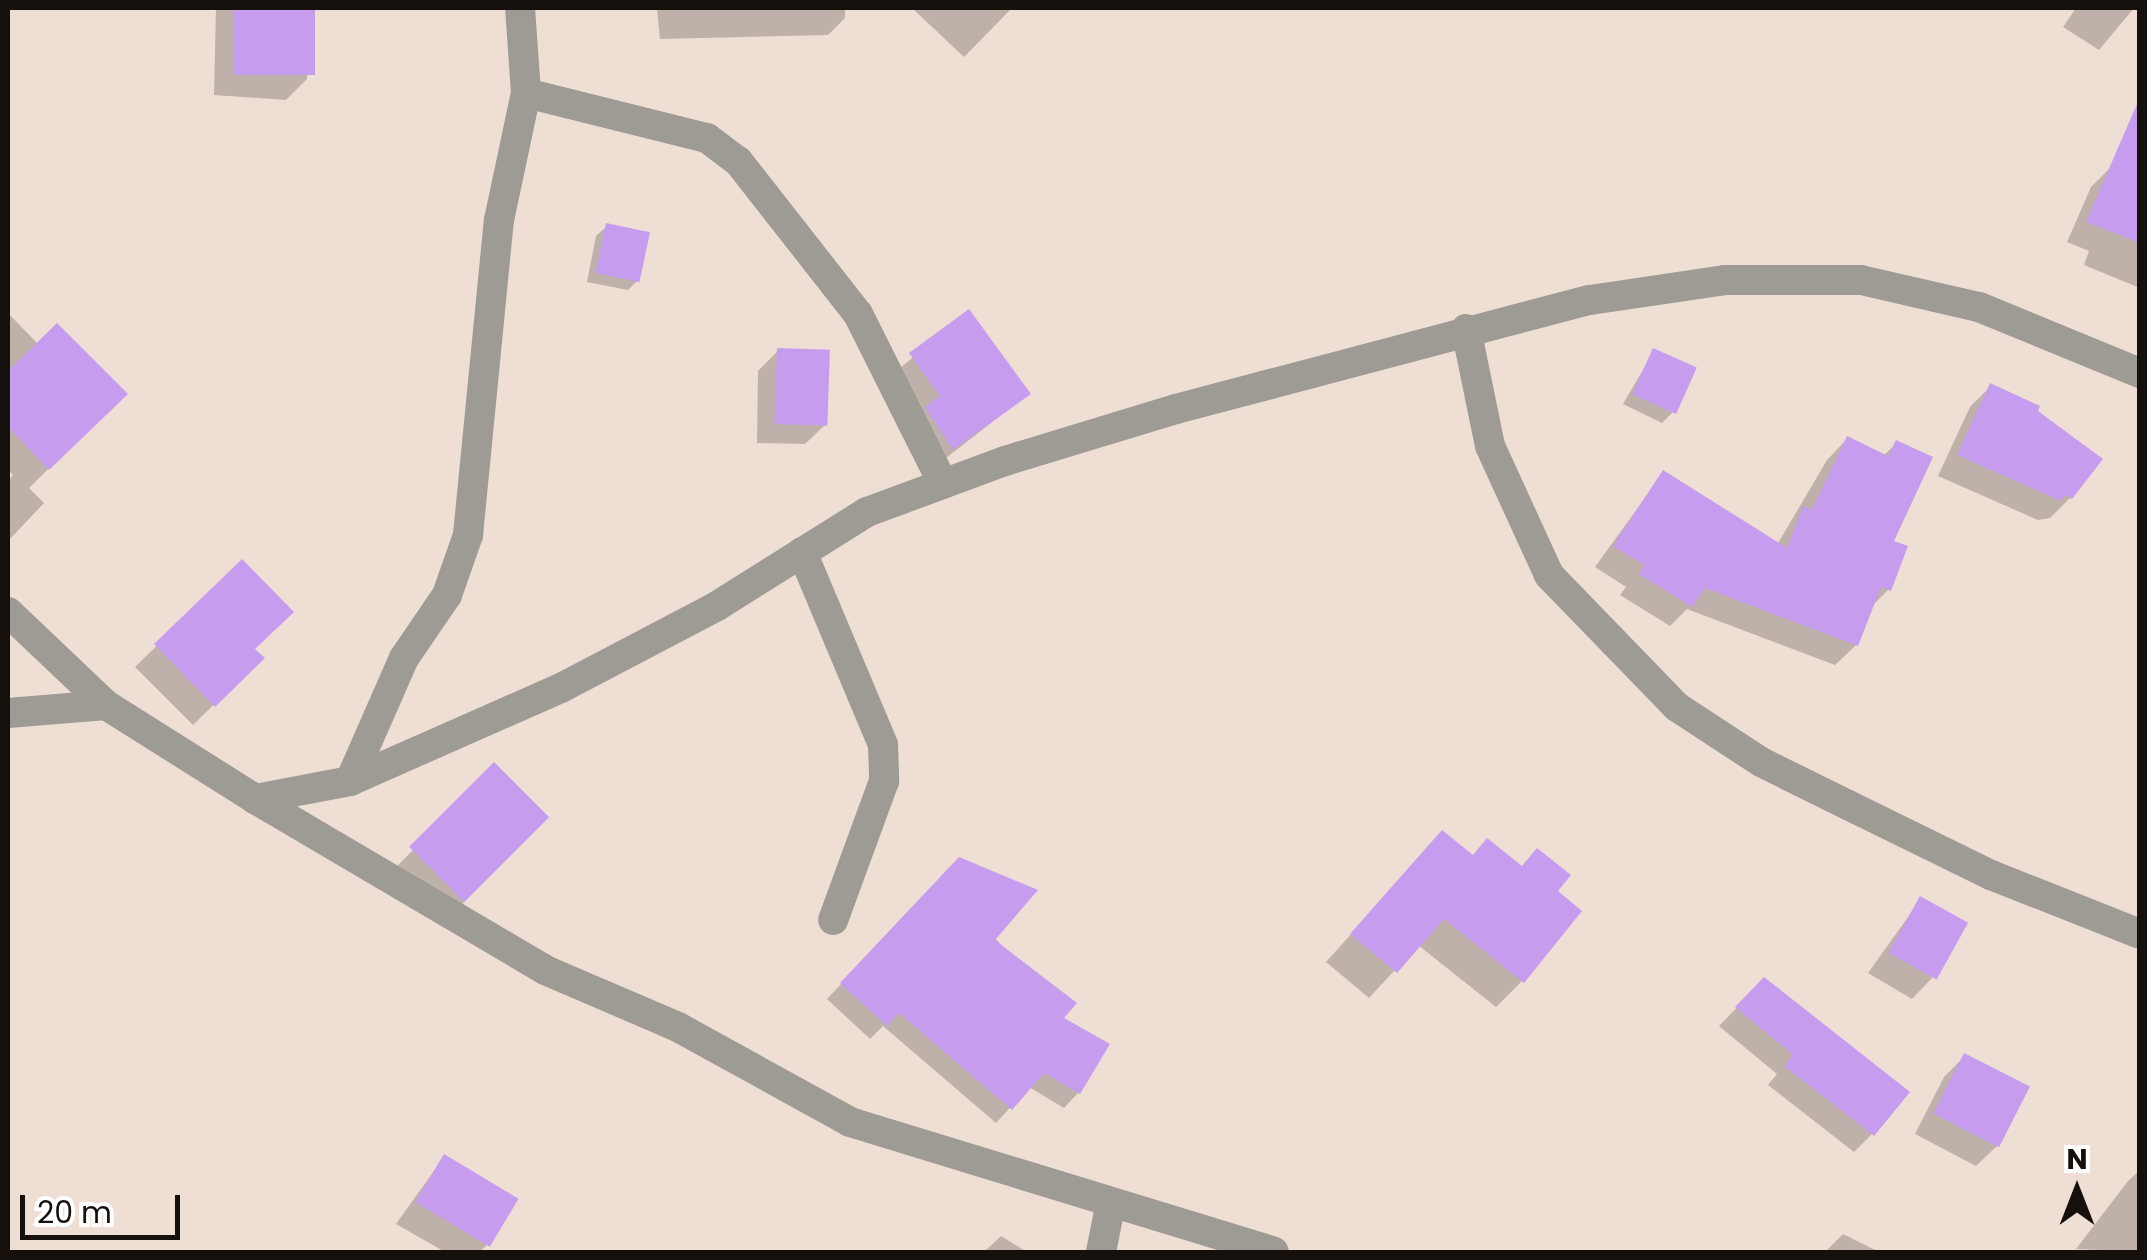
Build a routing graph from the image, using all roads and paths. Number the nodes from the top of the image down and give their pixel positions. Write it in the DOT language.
graph roads {
  1 [pos="520,8"];
  2 [pos="526,93"];
  3 [pos="1466,329"];
  4 [pos="2140,373"];
  5 [pos="942,484"];
  6 [pos="802,552"];
  7 [pos="8,612"];
  8 [pos="106,705"];
  9 [pos="8,713"];
  10 [pos="350,780"];
  11 [pos="255,799"];
  12 [pos="833,920"];
  13 [pos="2140,934"];
  14 [pos="1110,1207"];
  15 [pos="1101,1252"];
  16 [pos="1274,1252"];
  1 -- 2 [label="street"];
  2 -- 5 [label="street"];
  2 -- 10 [label="street"];
  3 -- 4 [label="street"];
  3 -- 5 [label="street"];
  3 -- 13 [label="street"];
  5 -- 6 [label="street"];
  6 -- 10 [label="street"];
  6 -- 12 [label="street"];
  7 -- 8 [label="street"];
  8 -- 9 [label="street"];
  8 -- 11 [label="street"];
  10 -- 11 [label="street"];
  11 -- 14 [label="street"];
  14 -- 15 [label="street"];
  14 -- 16 [label="street"];
}
